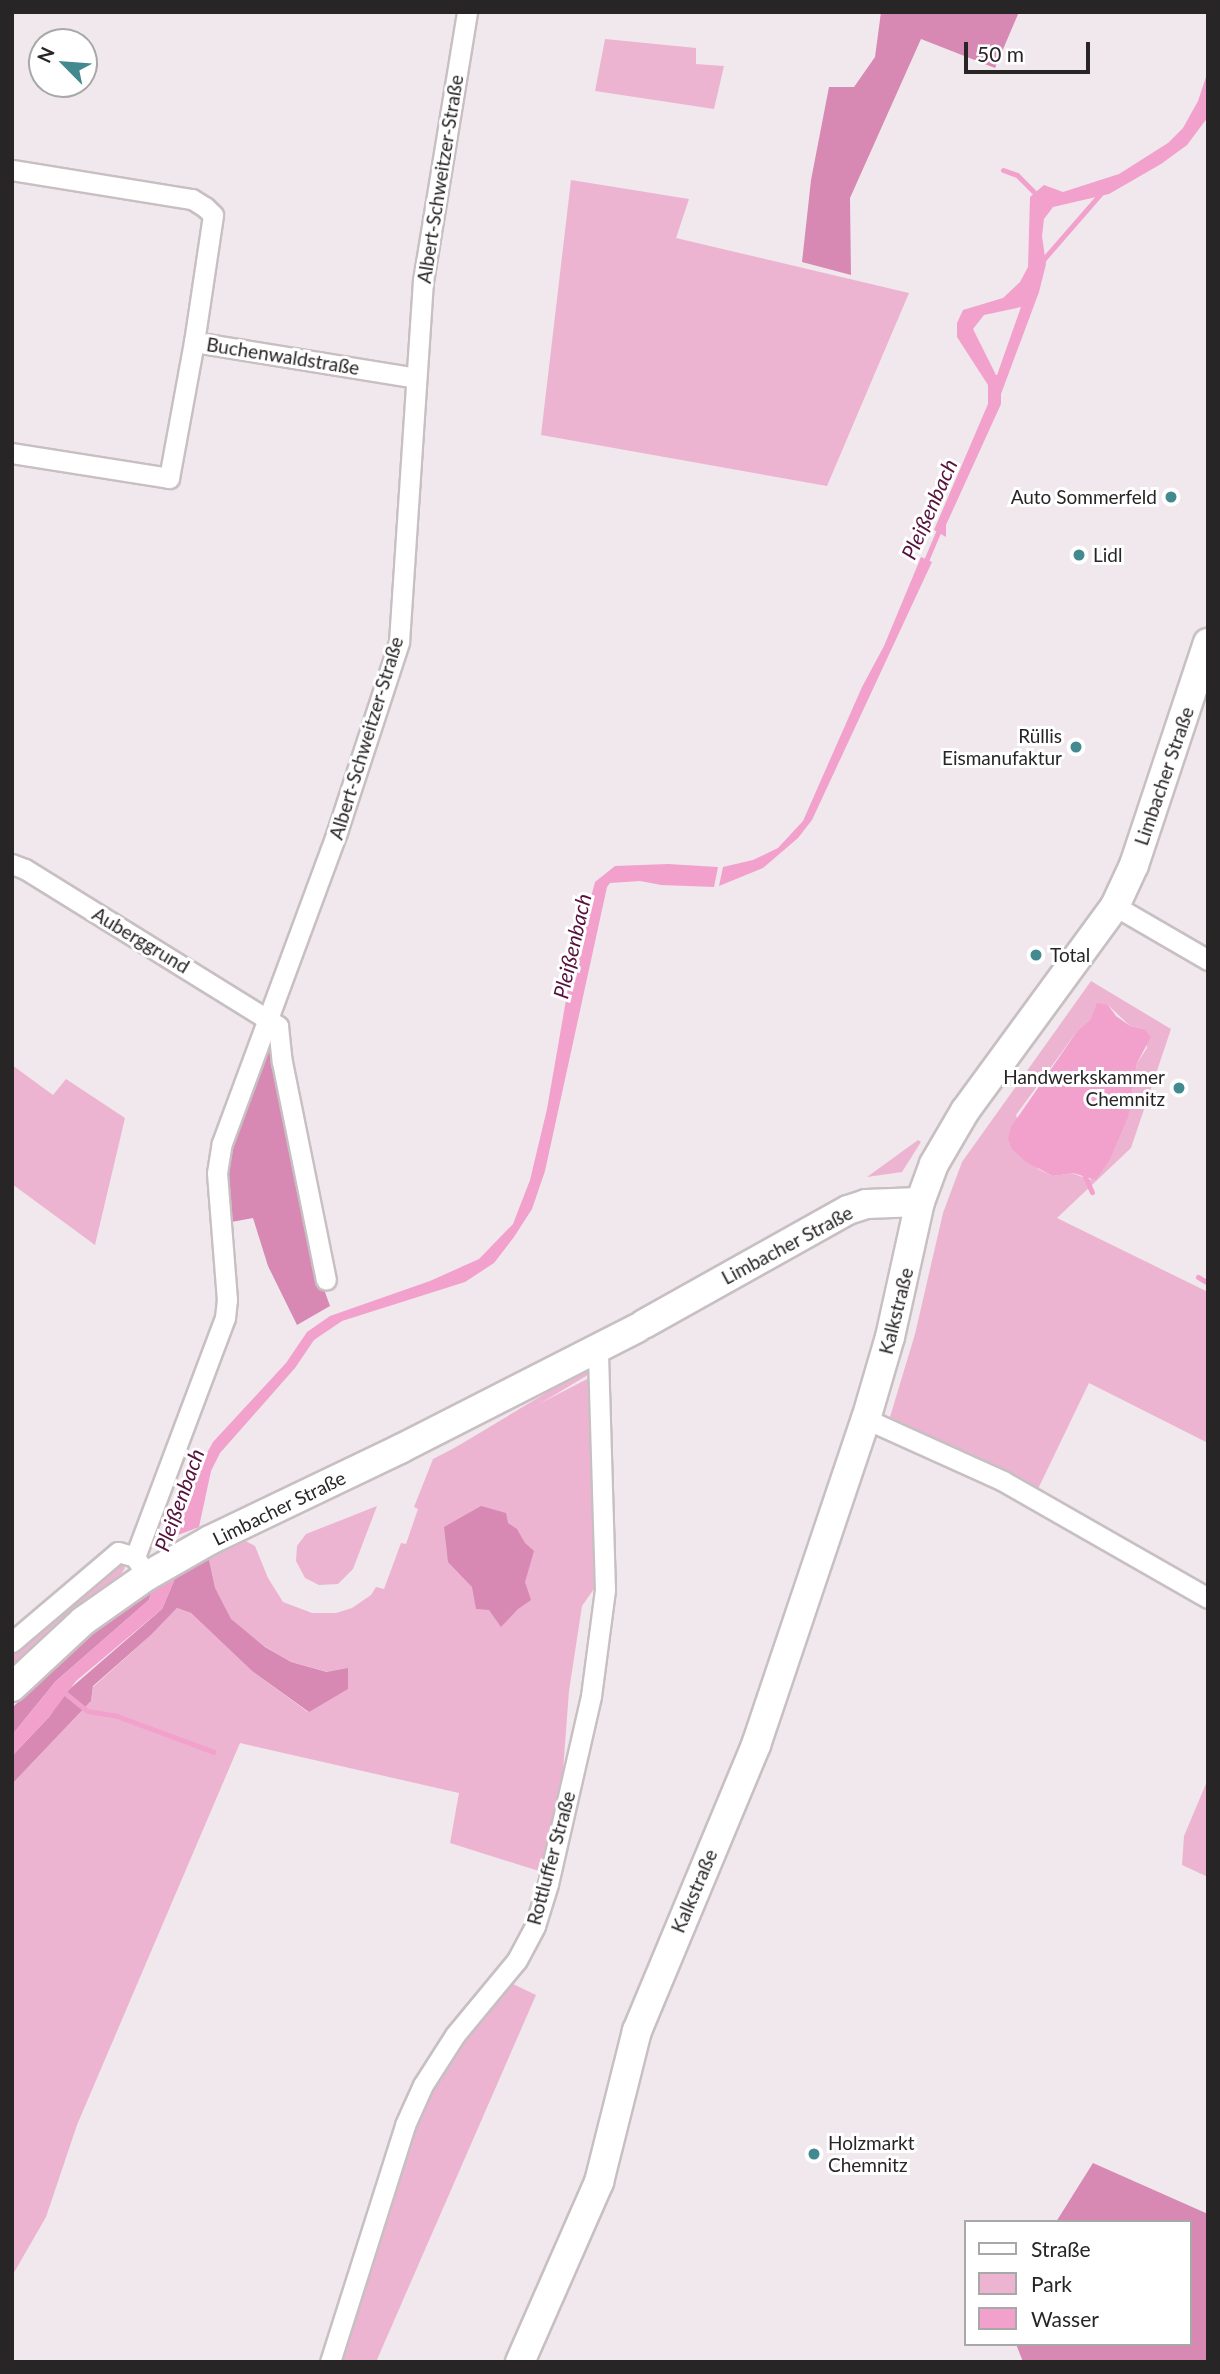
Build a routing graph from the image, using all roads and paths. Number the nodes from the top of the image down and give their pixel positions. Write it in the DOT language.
graph roads {
  1 [pos="467,12"];
  2 [pos="12,170"];
  3 [pos="194,342"];
  4 [pos="416,378"];
  5 [pos="12,453"];
  6 [pos="1208,643"];
  7 [pos="12,864"];
  8 [pos="1115,906"];
  9 [pos="1208,960"];
  10 [pos="269,1017"];
  11 [pos="920,1202"];
  12 [pos="326,1280"];
  13 [pos="598,1349"];
  14 [pos="866,1419"];
  15 [pos="141,1566"];
  16 [pos="1208,1598"];
  17 [pos="12,1642"];
  18 [pos="12,1687"];
  19 [pos="330,2362"];
  20 [pos="520,2362"];
  1 -- 4 [label="street, Albert-Schweitzer-Straße"];
  2 -- 3 [label="street"];
  3 -- 4 [label="street, Buchenwaldstraße"];
  3 -- 5 [label="street, Buchenwaldstraße"];
  4 -- 10 [label="street, Albert-Schweitzer-Straße"];
  6 -- 8 [label="main road, Limbacher Straße"];
  7 -- 10 [label="street, Auberggrund"];
  8 -- 9 [label="street"];
  8 -- 11 [label="main road, Limbacher Straße"];
  10 -- 12 [label="street"];
  10 -- 15 [label="street"];
  11 -- 13 [label="main road, Limbacher Straße"];
  11 -- 14 [label="main road, Kalkstraße"];
  13 -- 15 [label="main road, Limbacher Straße"];
  13 -- 19 [label="street, Rottluffer Straße"];
  14 -- 16 [label="street"];
  14 -- 20 [label="main road, Kalkstraße"];
  15 -- 17 [label="street, Limbacher Straße"];
  15 -- 18 [label="main road, Limbacher Straße"];
}
